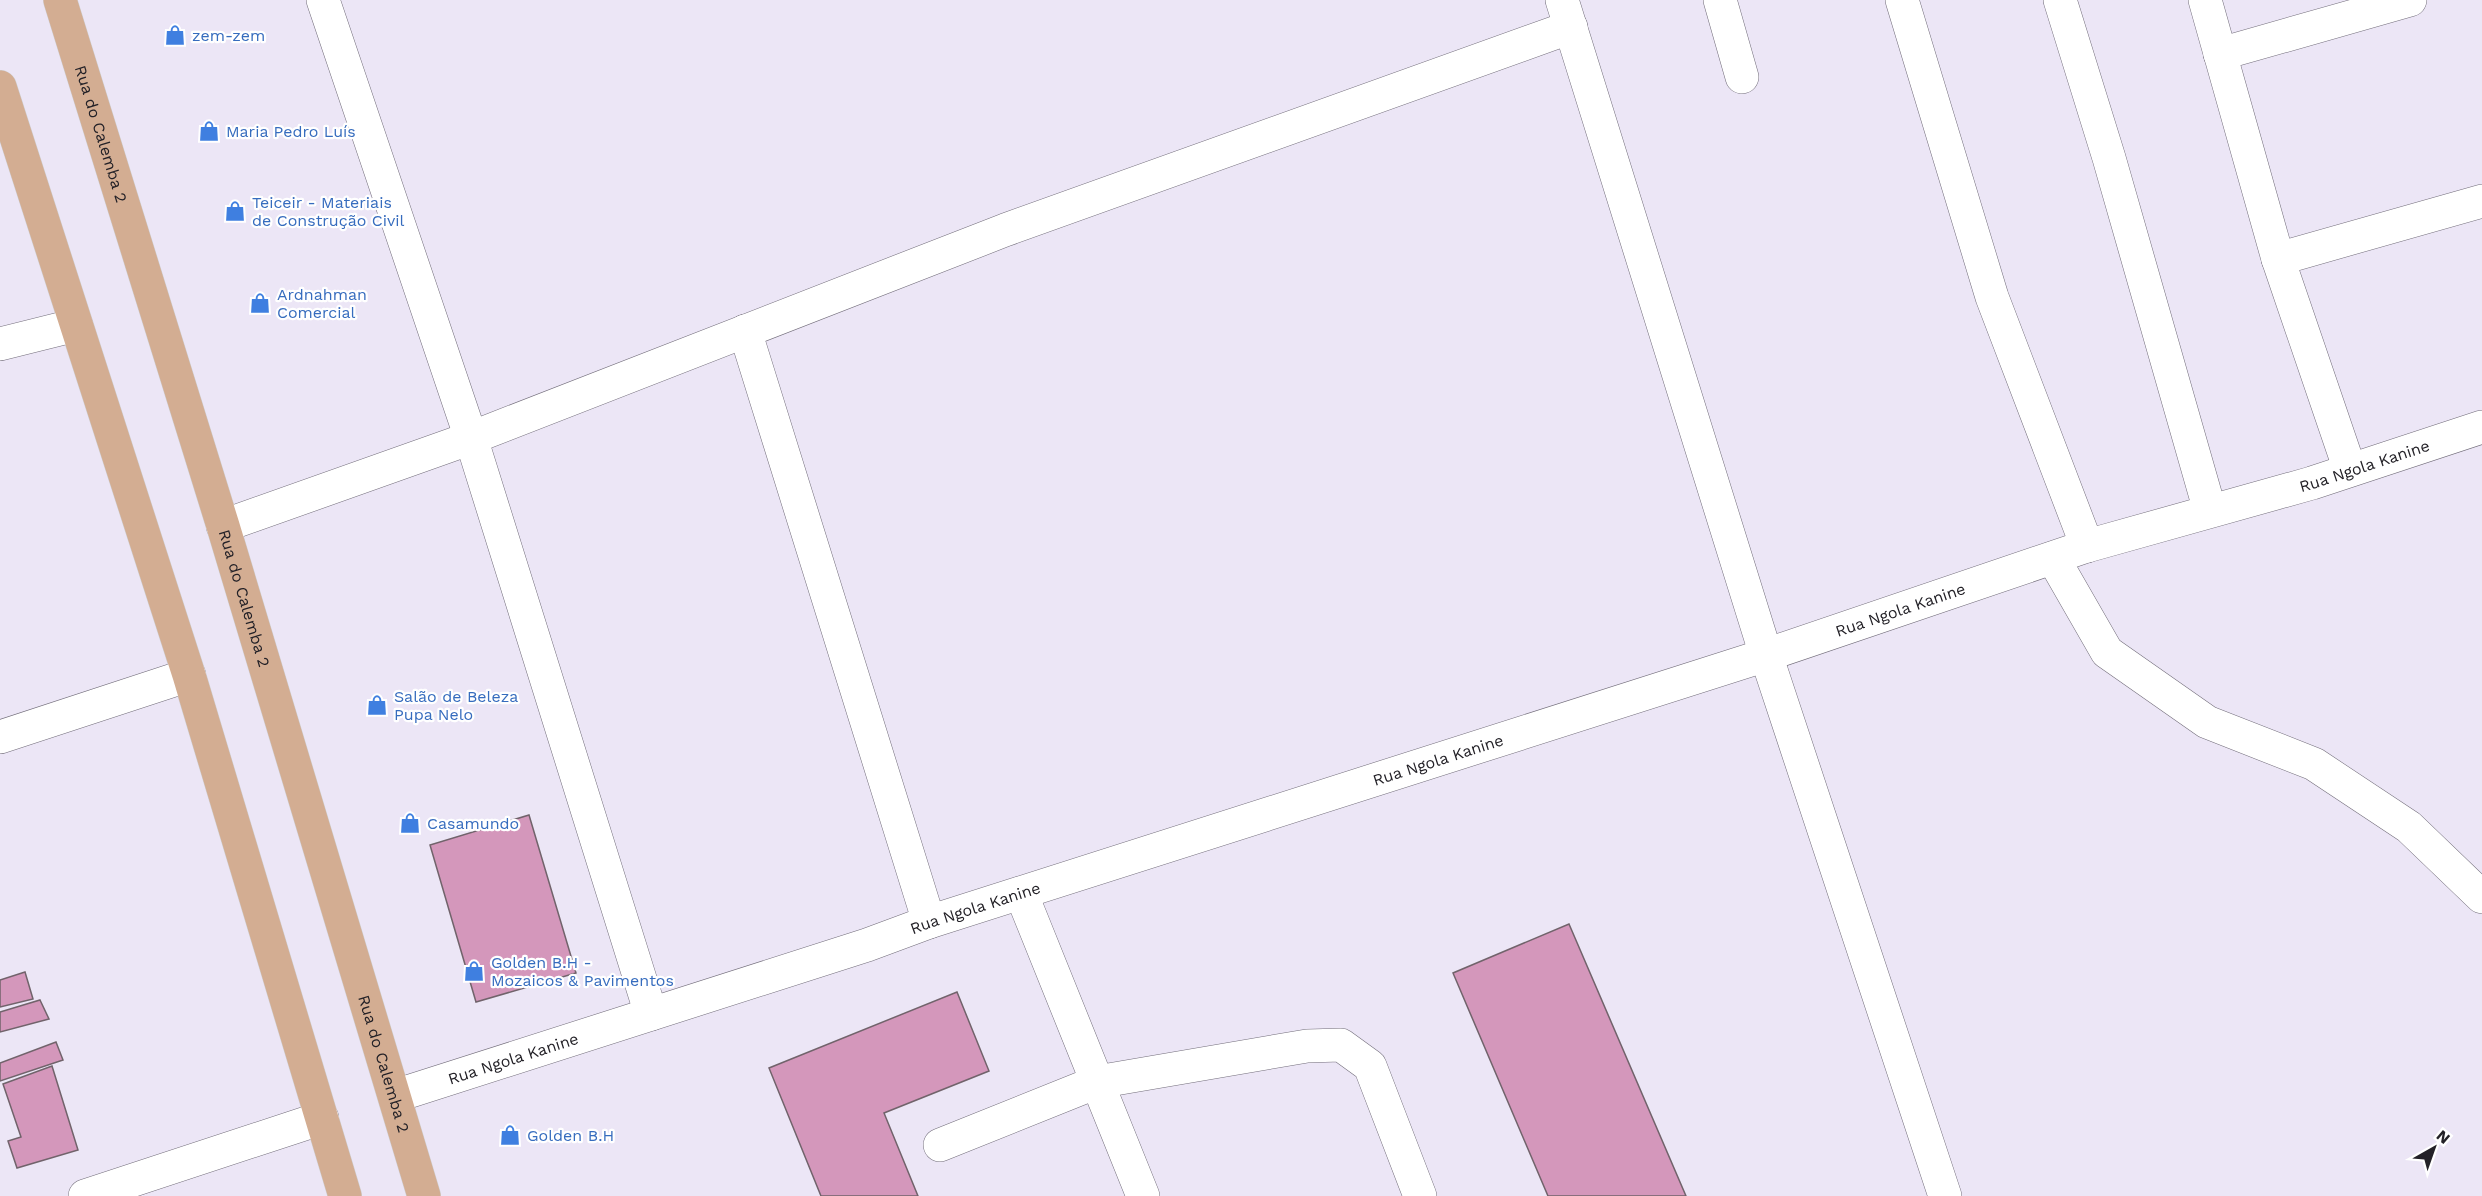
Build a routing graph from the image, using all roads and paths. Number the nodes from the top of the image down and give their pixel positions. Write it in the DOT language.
graph roads {
  1 [pos="60,0"];
  2 [pos="323,0"];
  3 [pos="1720,0"];
  4 [pos="1902,0"];
  5 [pos="2060,0"];
  6 [pos="2205,0"];
  7 [pos="2410,0"];
  8 [pos="1566,14"];
  9 [pos="2220,54"];
  10 [pos="1742,77"];
  11 [pos="0,87"];
  12 [pos="2482,201"];
  13 [pos="2278,259"];
  14 [pos="76,325"];
  15 [pos="745,331"];
  16 [pos="0,344"];
  17 [pos="2482,427"];
  18 [pos="471,438"];
  19 [pos="2350,470"];
  20 [pos="2210,511"];
  21 [pos="223,526"];
  22 [pos="2087,546"];
  23 [pos="2053,558"];
  24 [pos="1766,655"];
  25 [pos="189,675"];
  26 [pos="0,736"];
  27 [pos="1021,893"];
  28 [pos="2482,897"];
  29 [pos="929,922"];
  30 [pos="651,1014"];
  31 [pos="1097,1082"];
  32 [pos="395,1096"];
  33 [pos="322,1118"];
  34 [pos="940,1145"];
  35 [pos="85,1196"];
  36 [pos="345,1196"];
  37 [pos="424,1196"];
  38 [pos="1143,1196"];
  39 [pos="1420,1196"];
  40 [pos="1945,1196"];
  1 -- 21 [label="main road, Rua do Calemba 2"];
  2 -- 18 [label="street"];
  3 -- 10 [label="street"];
  4 -- 22 [label="street"];
  5 -- 20 [label="street"];
  6 -- 9 [label="street"];
  7 -- 9 [label="street"];
  8 -- 15 [label="street"];
  8 -- 24 [label="street"];
  9 -- 13 [label="street"];
  11 -- 14 [label="main road"];
  12 -- 13 [label="street"];
  13 -- 19 [label="street"];
  14 -- 16 [label="street"];
  14 -- 25 [label="main road"];
  15 -- 18 [label="street"];
  15 -- 29 [label="street"];
  17 -- 19 [label="street, Rua Ngola Kanine"];
  18 -- 21 [label="street"];
  18 -- 30 [label="street"];
  19 -- 20 [label="street, Rua Ngola Kanine"];
  20 -- 22 [label="street, Rua Ngola Kanine"];
  21 -- 32 [label="main road, Rua do Calemba 2"];
  22 -- 23 [label="street, Rua Ngola Kanine"];
  23 -- 24 [label="street, Rua Ngola Kanine"];
  23 -- 28 [label="street"];
  24 -- 27 [label="street, Rua Ngola Kanine"];
  24 -- 40 [label="street"];
  25 -- 26 [label="street"];
  25 -- 33 [label="main road"];
  27 -- 29 [label="street, Rua Ngola Kanine"];
  27 -- 31 [label="street"];
  29 -- 30 [label="street, Rua Ngola Kanine"];
  30 -- 32 [label="street, Rua Ngola Kanine"];
  31 -- 34 [label="street"];
  31 -- 38 [label="street"];
  31 -- 39 [label="street"];
  32 -- 37 [label="main road, Rua do Calemba 2"];
  33 -- 35 [label="street"];
  33 -- 36 [label="main road"];
}
